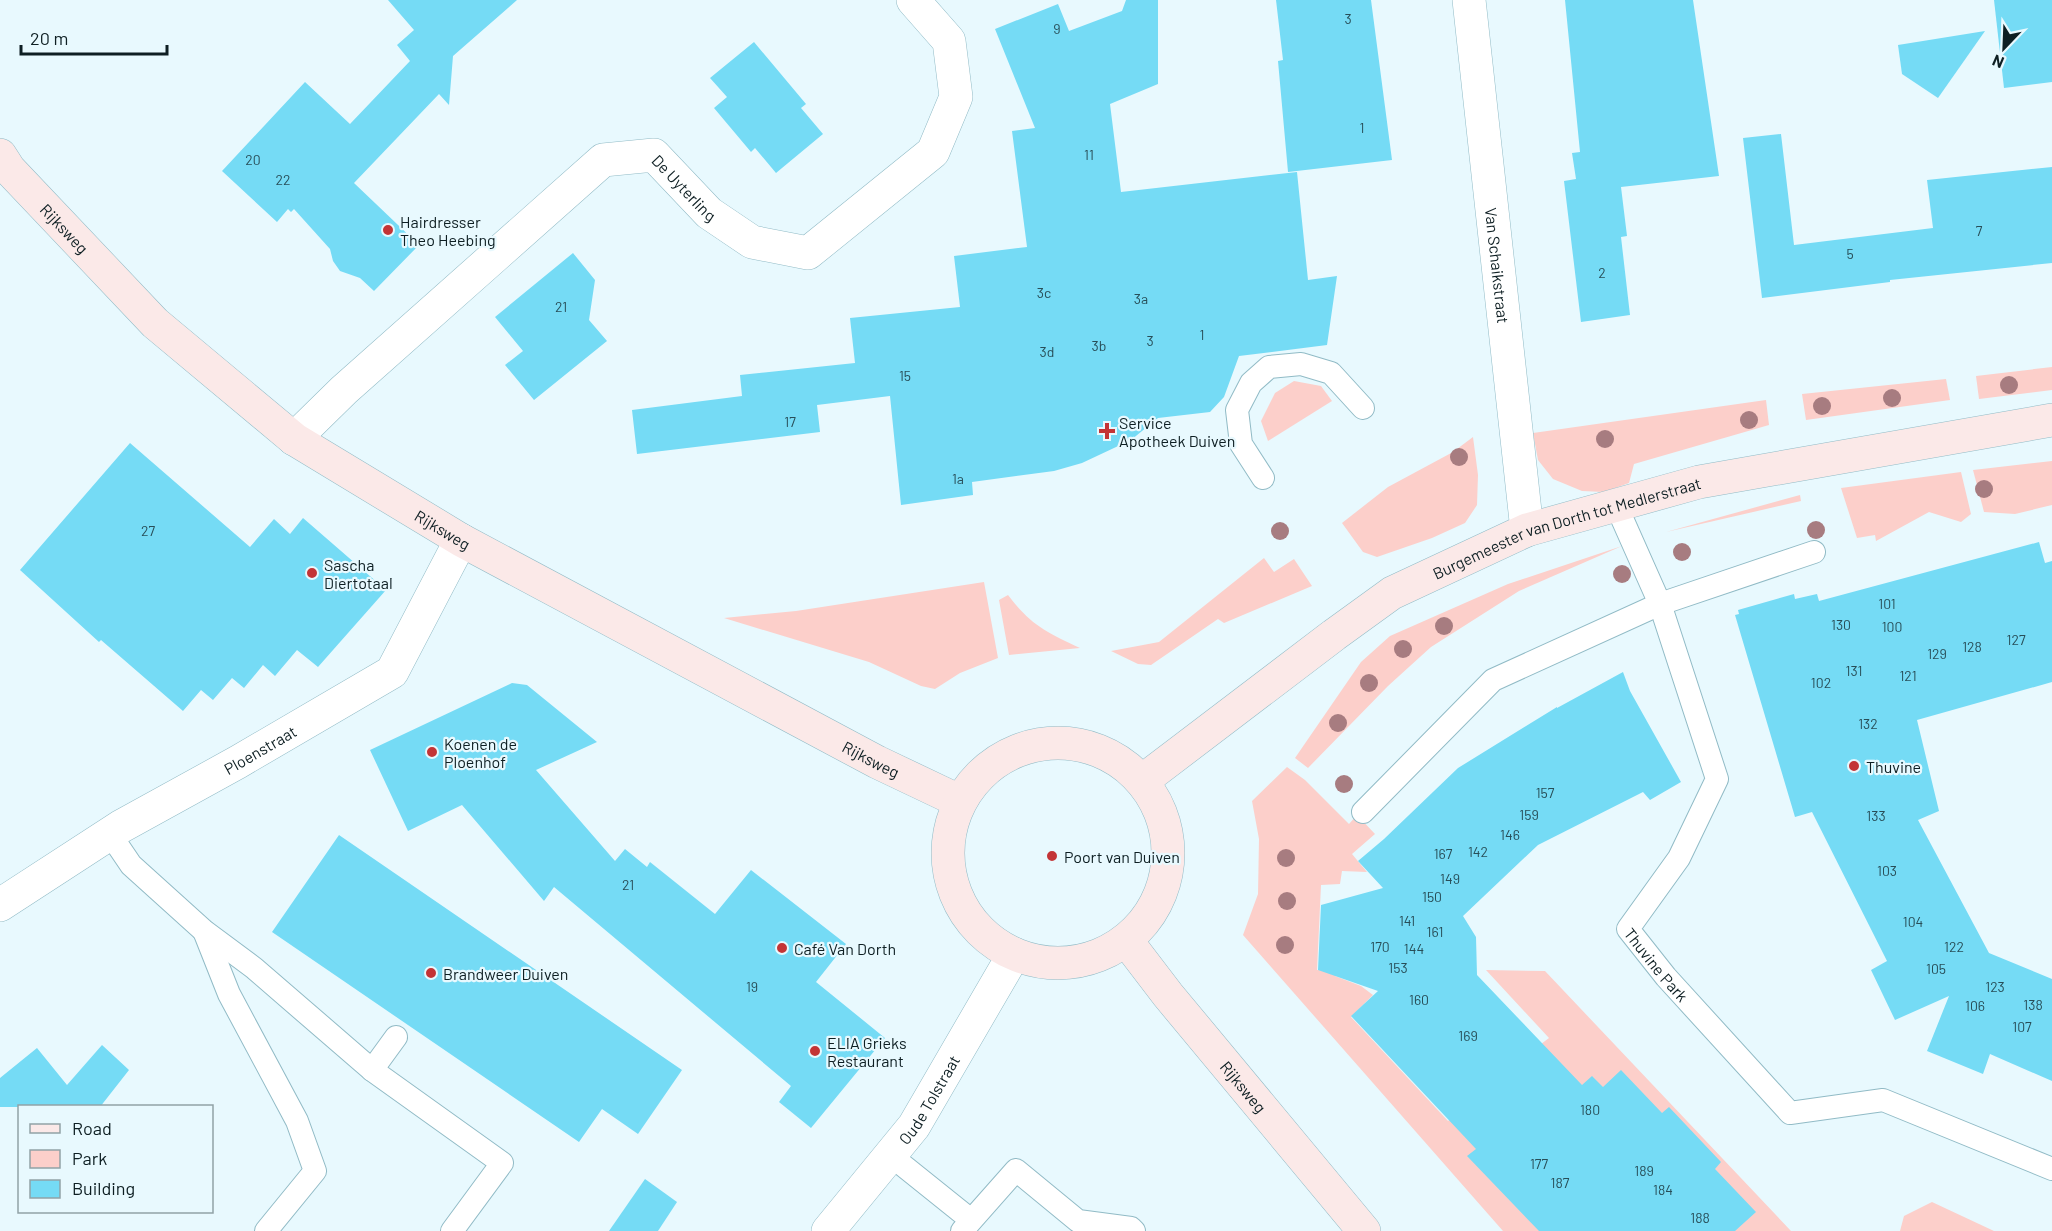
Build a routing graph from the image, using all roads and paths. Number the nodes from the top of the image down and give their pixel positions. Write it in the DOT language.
graph roads {
  1 [pos="913,0"];
  2 [pos="1469,0"];
  3 [pos="0,155"];
  4 [pos="1363,408"];
  5 [pos="2052,420"];
  6 [pos="294,439"];
  7 [pos="1263,478"];
  8 [pos="1616,505"];
  9 [pos="1527,530"];
  10 [pos="461,540"];
  11 [pos="1814,552"];
  12 [pos="1660,604"];
  13 [pos="1142,781"];
  14 [pos="959,801"];
  15 [pos="1363,812"];
  16 [pos="110,834"];
  17 [pos="0,906"];
  18 [pos="203,930"];
  19 [pos="1126,940"];
  20 [pos="1014,954"];
  21 [pos="396,1037"];
  22 [pos="372,1070"];
  23 [pos="890,1155"];
  24 [pos="2052,1169"];
  25 [pos="966,1226"];
  26 [pos="266,1231"];
  27 [pos="452,1231"];
  28 [pos="828,1231"];
  29 [pos="1134,1231"];
  30 [pos="1364,1231"];
  1 -- 6 [label="street, De Uyterling"];
  2 -- 9 [label="street, Van Schaikstraat"];
  3 -- 6 [label="street, Rijksweg"];
  4 -- 7 [label="lane"];
  5 -- 8 [label="street, Burgemeester van Dorth tot Medlerstraat"];
  6 -- 10 [label="street, Rijksweg"];
  8 -- 9 [label="street, Burgemeester van Dorth tot Medlerstraat"];
  8 -- 12 [label="lane, Thuvine Park"];
  9 -- 13 [label="street, Burgemeester van Dorth tot Medlerstraat"];
  10 -- 14 [label="street, Rijksweg"];
  10 -- 16 [label="street, Ploenstraat"];
  11 -- 12 [label="lane"];
  12 -- 15 [label="lane"];
  12 -- 24 [label="lane, Thuvine Park"];
  13 -- 14 [label="street"];
  13 -- 19 [label="street"];
  14 -- 20 [label="street"];
  16 -- 17 [label="street, Ploenstraat"];
  16 -- 18 [label="lane"];
  18 -- 22 [label="lane"];
  18 -- 26 [label="lane"];
  19 -- 20 [label="street"];
  19 -- 30 [label="street, Rijksweg"];
  20 -- 23 [label="street, Oude Tolstraat"];
  21 -- 22 [label="lane"];
  22 -- 27 [label="lane"];
  23 -- 25 [label="lane"];
  23 -- 28 [label="street, Oude Tolstraat"];
  25 -- 29 [label="lane"];
}
